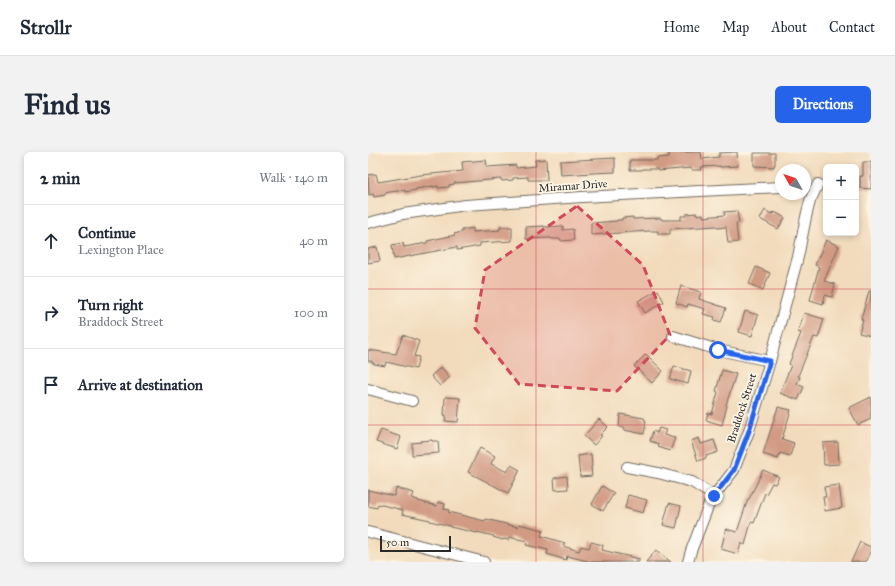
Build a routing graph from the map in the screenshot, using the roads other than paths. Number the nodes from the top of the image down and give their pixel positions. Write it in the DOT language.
graph roads {
  1 [pos="818,184"];
  2 [pos="775,187"];
  3 [pos="810,201"];
  4 [pos="368,223"];
  5 [pos="673,336"];
  6 [pos="770,361"];
  7 [pos="368,389"];
  8 [pos="412,401"];
  9 [pos="627,467"];
  10 [pos="714,496"];
  11 [pos="368,532"];
  12 [pos="484,562"];
  13 [pos="688,562"];
  1 -- 3 [label="street, Braddock Street"];
  2 -- 4 [label="street, Miramar Drive"];
  3 -- 6 [label="street, Braddock Street"];
  5 -- 6 [label="street"];
  6 -- 10 [label="street, Braddock Street"];
  7 -- 8 [label="street"];
  9 -- 10 [label="street"];
  10 -- 13 [label="street, Braddock Street"];
  11 -- 12 [label="street"];
}
